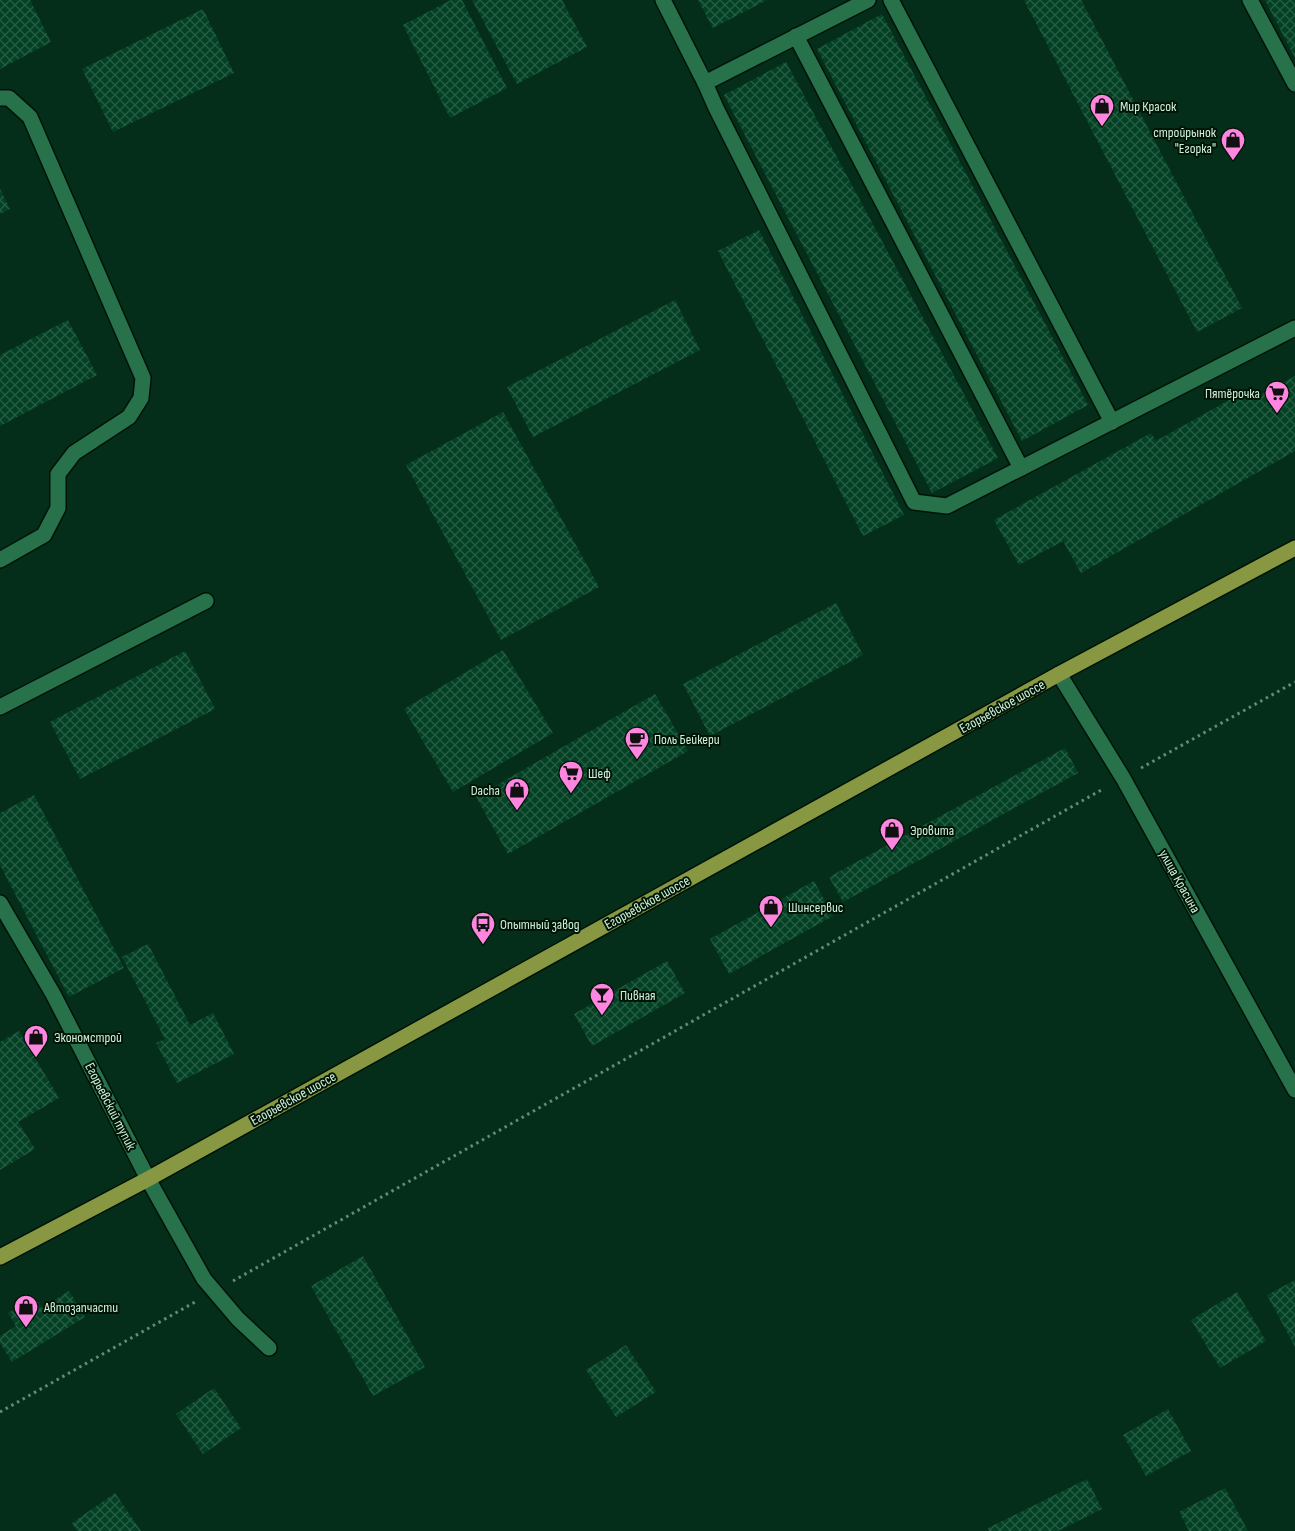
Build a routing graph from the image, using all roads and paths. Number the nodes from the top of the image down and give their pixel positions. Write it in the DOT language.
graph roads {
  1 [pos="663,0"];
  2 [pos="868,0"];
  3 [pos="891,0"];
  4 [pos="1250,0"];
  5 [pos="796,36"];
  6 [pos="706,83"];
  7 [pos="1295,84"];
  8 [pos="0,98"];
  9 [pos="1295,328"];
  10 [pos="1112,422"];
  11 [pos="1021,468"];
  12 [pos="1295,548"];
  13 [pos="0,560"];
  14 [pos="206,601"];
  15 [pos="1059,674"];
  16 [pos="1295,682"];
  17 [pos="0,707"];
  18 [pos="1123,778"];
  19 [pos="0,903"];
  20 [pos="1295,1090"];
  21 [pos="148,1178"];
  22 [pos="0,1257"];
  23 [pos="226,1285"];
  24 [pos="200,1299"];
  25 [pos="269,1348"];
  26 [pos="0,1412"];
  1 -- 6 [label="street"];
  2 -- 5 [label="street"];
  3 -- 10 [label="street"];
  4 -- 7 [label="street"];
  5 -- 6 [label="street"];
  5 -- 11 [label="street"];
  6 -- 11 [label="street"];
  8 -- 13 [label="street"];
  9 -- 10 [label="street"];
  10 -- 11 [label="street"];
  12 -- 15 [label="main road, Егорьевское шоссе"];
  14 -- 17 [label="street"];
  15 -- 18 [label="street, улица Красина"];
  15 -- 21 [label="main road, Егорьевское шоссе"];
  16 -- 18 [label="path"];
  18 -- 20 [label="street, улица Красина"];
  18 -- 23 [label="path"];
  19 -- 21 [label="street, Егорьевский тупик"];
  21 -- 22 [label="main road, Егорьевское шоссе"];
  21 -- 25 [label="street, Егорьевский тупик"];
  24 -- 26 [label="path"];
}
